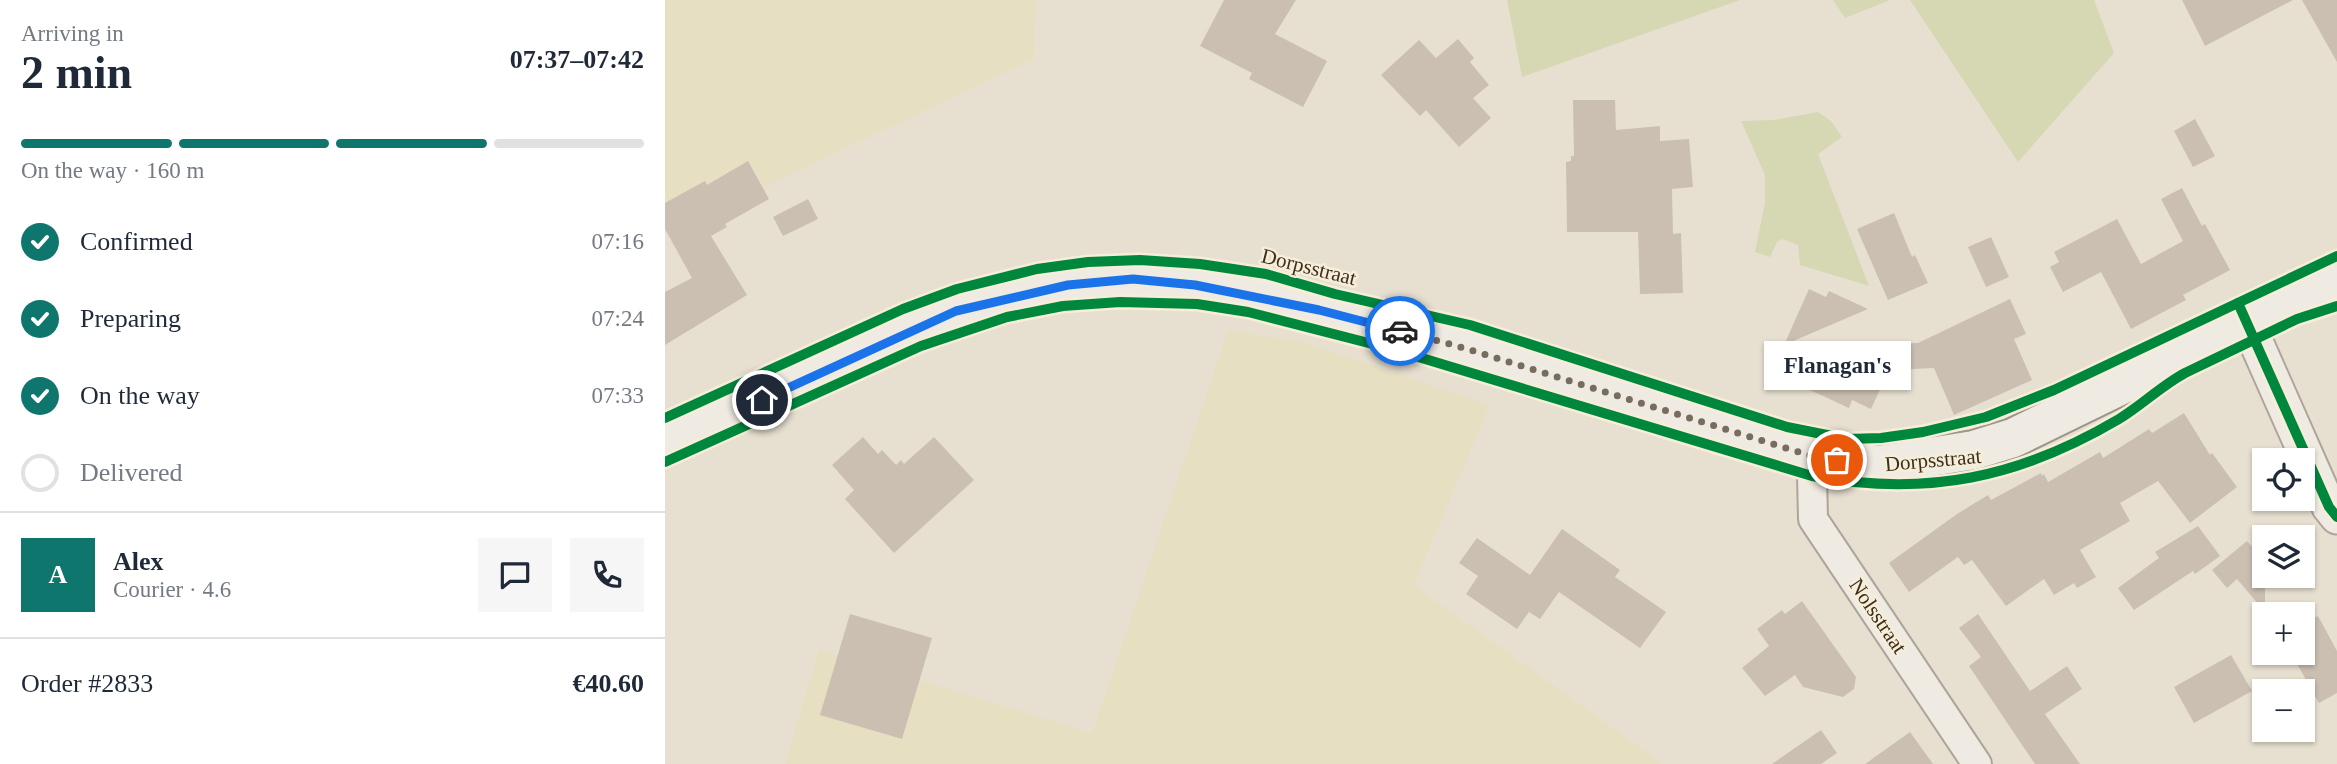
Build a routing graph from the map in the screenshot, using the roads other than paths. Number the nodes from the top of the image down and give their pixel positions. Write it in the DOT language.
graph roads {
  1 [pos="2337,280"];
  2 [pos="2248,324"];
  3 [pos="665,444"];
  4 [pos="1815,457"];
  5 [pos="2337,517"];
  6 [pos="1977,764"];
  1 -- 2 [label="main road, Dorpsstraat"];
  2 -- 4 [label="main road, Dorpsstraat"];
  2 -- 5 [label="street"];
  3 -- 4 [label="main road, Dorpsstraat"];
  4 -- 6 [label="street, Nolsstraat"];
}
